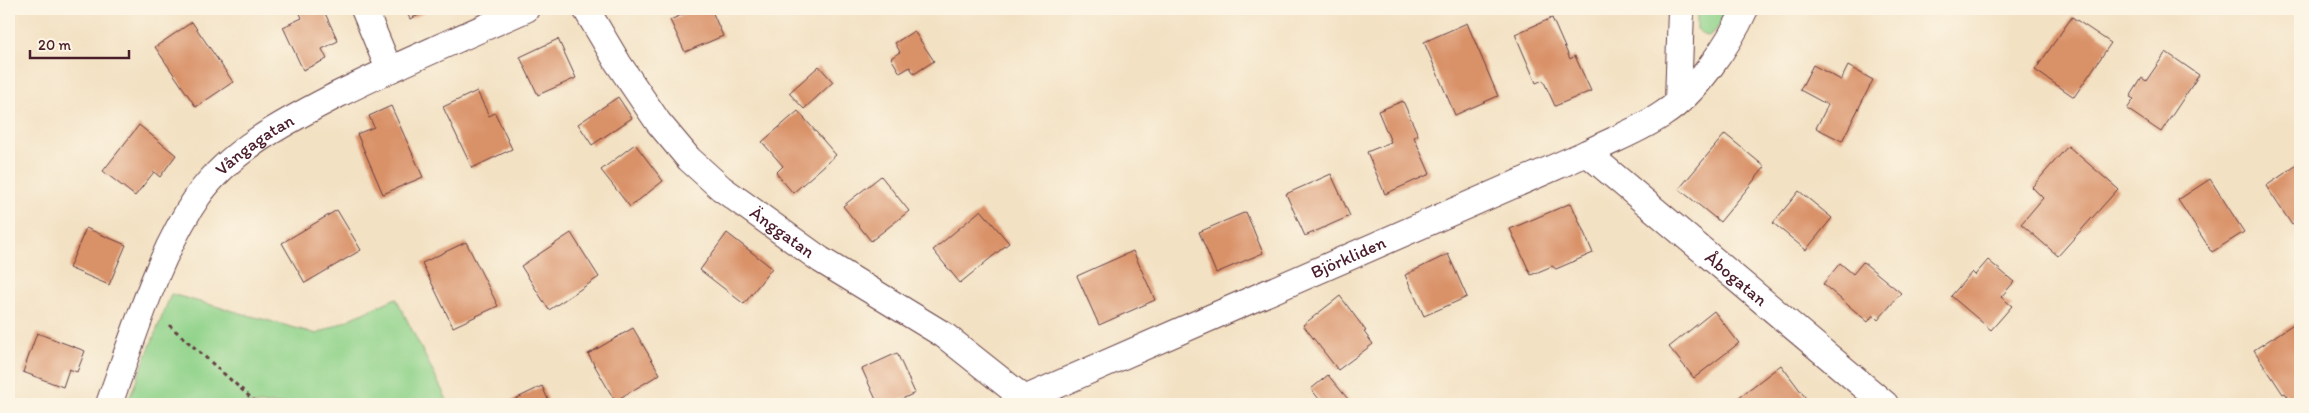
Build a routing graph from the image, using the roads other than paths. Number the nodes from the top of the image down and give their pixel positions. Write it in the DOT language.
graph roads {
  1 [pos="364,9"];
  2 [pos="526,9"];
  3 [pos="586,9"];
  4 [pos="1681,9"];
  5 [pos="1745,9"];
  6 [pos="389,69"];
  7 [pos="1678,102"];
  8 [pos="1587,153"];
  9 [pos="1023,403"];
  10 [pos="109,404"];
  11 [pos="1885,404"];
  1 -- 6 [label="street"];
  2 -- 6 [label="street, Vångagatan"];
  3 -- 9 [label="street, Änggatan"];
  4 -- 7 [label="street"];
  5 -- 7 [label="street, Björkliden"];
  6 -- 10 [label="street, Vångagatan"];
  7 -- 8 [label="street, Björkliden"];
  8 -- 9 [label="street, Björkliden"];
  8 -- 11 [label="street, Åbogatan"];
}
